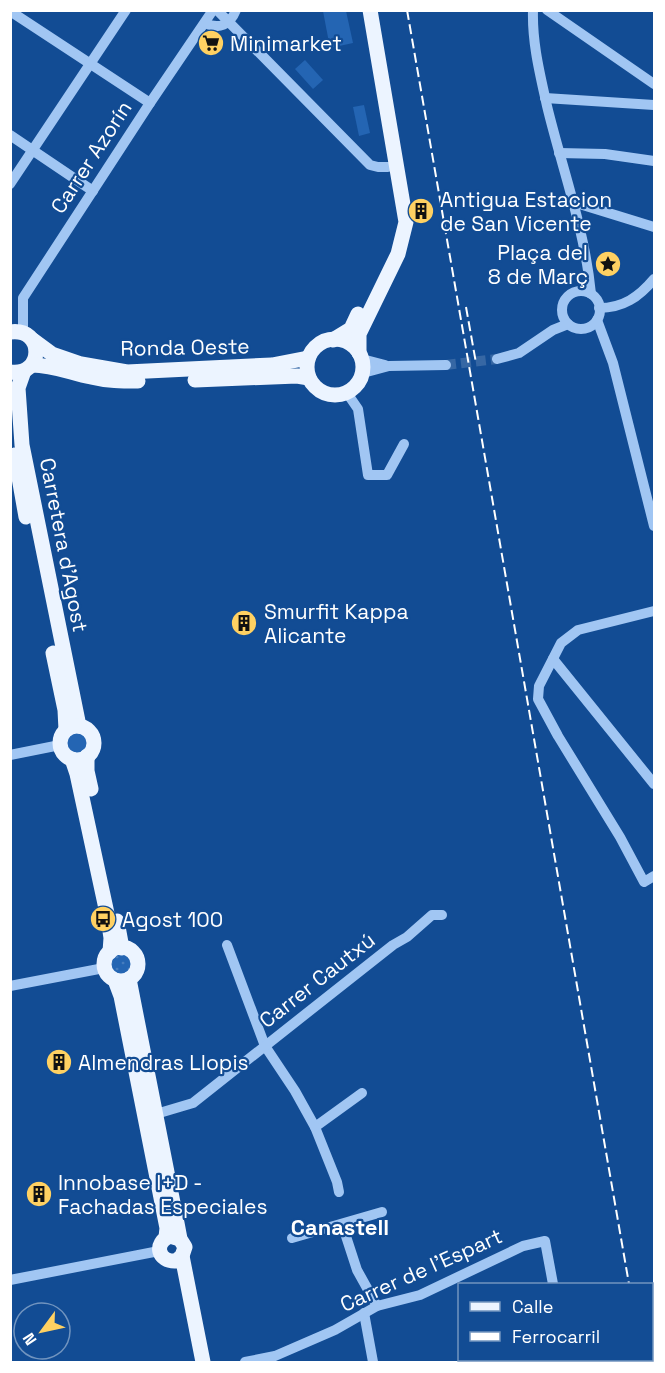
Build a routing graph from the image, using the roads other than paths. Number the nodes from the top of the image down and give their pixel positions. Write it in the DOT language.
graph roads {
  1 [pos="126,10"];
  2 [pos="215,10"];
  3 [pos="236,10"];
  4 [pos="360,10"];
  5 [pos="370,10"];
  6 [pos="533,10"];
  7 [pos="547,10"];
  8 [pos="10,11"];
  9 [pos="230,22"];
  10 [pos="205,23"];
  11 [pos="90,64"];
  12 [pos="654,84"];
  13 [pos="545,98"];
  14 [pos="150,103"];
  15 [pos="654,105"];
  16 [pos="10,135"];
  17 [pos="33,151"];
  18 [pos="559,153"];
  19 [pos="654,161"];
  20 [pos="388,167"];
  21 [pos="10,184"];
  22 [pos="93,191"];
  23 [pos="573,202"];
  24 [pos="654,227"];
  25 [pos="587,269"];
  26 [pos="654,279"];
  27 [pos="579,291"];
  28 [pos="591,294"];
  29 [pos="599,308"];
  30 [pos="566,320"];
  31 [pos="597,320"];
  32 [pos="586,329"];
  33 [pos="19,331"];
  34 [pos="333,340"];
  35 [pos="605,346"];
  36 [pos="308,358"];
  37 [pos="497,359"];
  38 [pos="361,362"];
  39 [pos="446,365"];
  40 [pos="22,369"];
  41 [pos="309,378"];
  42 [pos="348,393"];
  43 [pos="10,429"];
  44 [pos="404,444"];
  45 [pos="654,526"];
  46 [pos="654,611"];
  47 [pos="553,659"];
  48 [pos="73,728"];
  49 [pos="60,745"];
  50 [pos="10,755"];
  51 [pos="87,756"];
  52 [pos="72,759"];
  53 [pos="654,784"];
  54 [pos="654,876"];
  55 [pos="442,915"];
  56 [pos="227,945"];
  57 [pos="116,950"];
  58 [pos="104,968"];
  59 [pos="122,980"];
  60 [pos="10,986"];
  61 [pos="265,1046"];
  62 [pos="362,1093"];
  63 [pos="156,1114"];
  64 [pos="315,1127"];
  65 [pos="339,1192"];
  66 [pos="382,1212"];
  67 [pos="342,1224"];
  68 [pos="291,1238"];
  69 [pos="168,1242"];
  70 [pos="177,1259"];
  71 [pos="10,1280"];
  72 [pos="553,1283"];
  73 [pos="377,1306"];
  74 [pos="364,1313"];
  75 [pos="202,1362"];
  76 [pos="245,1362"];
  77 [pos="373,1362"];
  1 -- 11 [label="street"];
  2 -- 9 [label="street"];
  2 -- 10 [label="street, Carrer Azorín"];
  3 -- 9 [label="street"];
  4 -- 20 [label="main road, Ronda Oeste"];
  5 -- 38 [label="main road"];
  6 -- 13 [label="street"];
  7 -- 12 [label="street"];
  8 -- 11 [label="street"];
  9 -- 10 [label="street"];
  9 -- 20 [label="street"];
  10 -- 14 [label="street, Carrer Azorín"];
  11 -- 14 [label="street"];
  11 -- 17 [label="street"];
  13 -- 15 [label="street"];
  13 -- 18 [label="street"];
  14 -- 22 [label="street, Carrer Azorín"];
  16 -- 17 [label="street"];
  17 -- 21 [label="street"];
  17 -- 22 [label="street"];
  18 -- 19 [label="street"];
  18 -- 23 [label="street"];
  20 -- 34 [label="main road, Ronda Oeste"];
  22 -- 33 [label="street, Carrer Azorín"];
  23 -- 24 [label="street"];
  23 -- 25 [label="street"];
  25 -- 27 [label="street"];
  25 -- 28 [label="street"];
  26 -- 29 [label="street"];
  27 -- 28 [label="street"];
  27 -- 30 [label="street"];
  28 -- 29 [label="street"];
  29 -- 31 [label="street"];
  30 -- 32 [label="street"];
  30 -- 37 [label="street"];
  31 -- 32 [label="street"];
  31 -- 35 [label="street"];
  32 -- 35 [label="street"];
  33 -- 36 [label="main road, Ronda Oeste"];
  33 -- 40 [label="main road, Carretera d'Agost"];
  34 -- 36 [label="main road, Ronda Oeste"];
  34 -- 38 [label="main road"];
  35 -- 45 [label="street"];
  36 -- 41 [label="main road"];
  38 -- 39 [label="street"];
  38 -- 42 [label="main road"];
  40 -- 41 [label="main road, Ronda Oeste"];
  40 -- 48 [label="main road, Carretera d'Agost"];
  41 -- 42 [label="main road"];
  42 -- 44 [label="street"];
  43 -- 48 [label="main road, Carretera d'Agost"];
  46 -- 47 [label="street"];
  47 -- 53 [label="street"];
  47 -- 54 [label="street"];
  48 -- 49 [label="main road"];
  48 -- 51 [label="main road"];
  49 -- 50 [label="street"];
  49 -- 52 [label="main road"];
  51 -- 52 [label="main road"];
  51 -- 57 [label="main road"];
  52 -- 57 [label="main road"];
  55 -- 61 [label="street, Carrer Cautxú"];
  56 -- 61 [label="street"];
  57 -- 58 [label="main road"];
  57 -- 59 [label="main road"];
  58 -- 59 [label="main road"];
  58 -- 60 [label="street"];
  59 -- 63 [label="main road"];
  59 -- 69 [label="main road"];
  61 -- 63 [label="street, Carrer Cautxú"];
  61 -- 64 [label="street"];
  62 -- 64 [label="street"];
  63 -- 69 [label="main road"];
  64 -- 65 [label="street"];
  66 -- 67 [label="street"];
  67 -- 68 [label="street"];
  67 -- 73 [label="street"];
  69 -- 70 [label="main road"];
  69 -- 70 [label="main road"];
  69 -- 71 [label="street"];
  70 -- 75 [label="main road"];
  72 -- 73 [label="street, Carrer de l'Espart"];
  73 -- 74 [label="street, Carrer de l'Espart"];
  74 -- 76 [label="street, Carrer de l'Espart"];
  74 -- 77 [label="street"];
}
